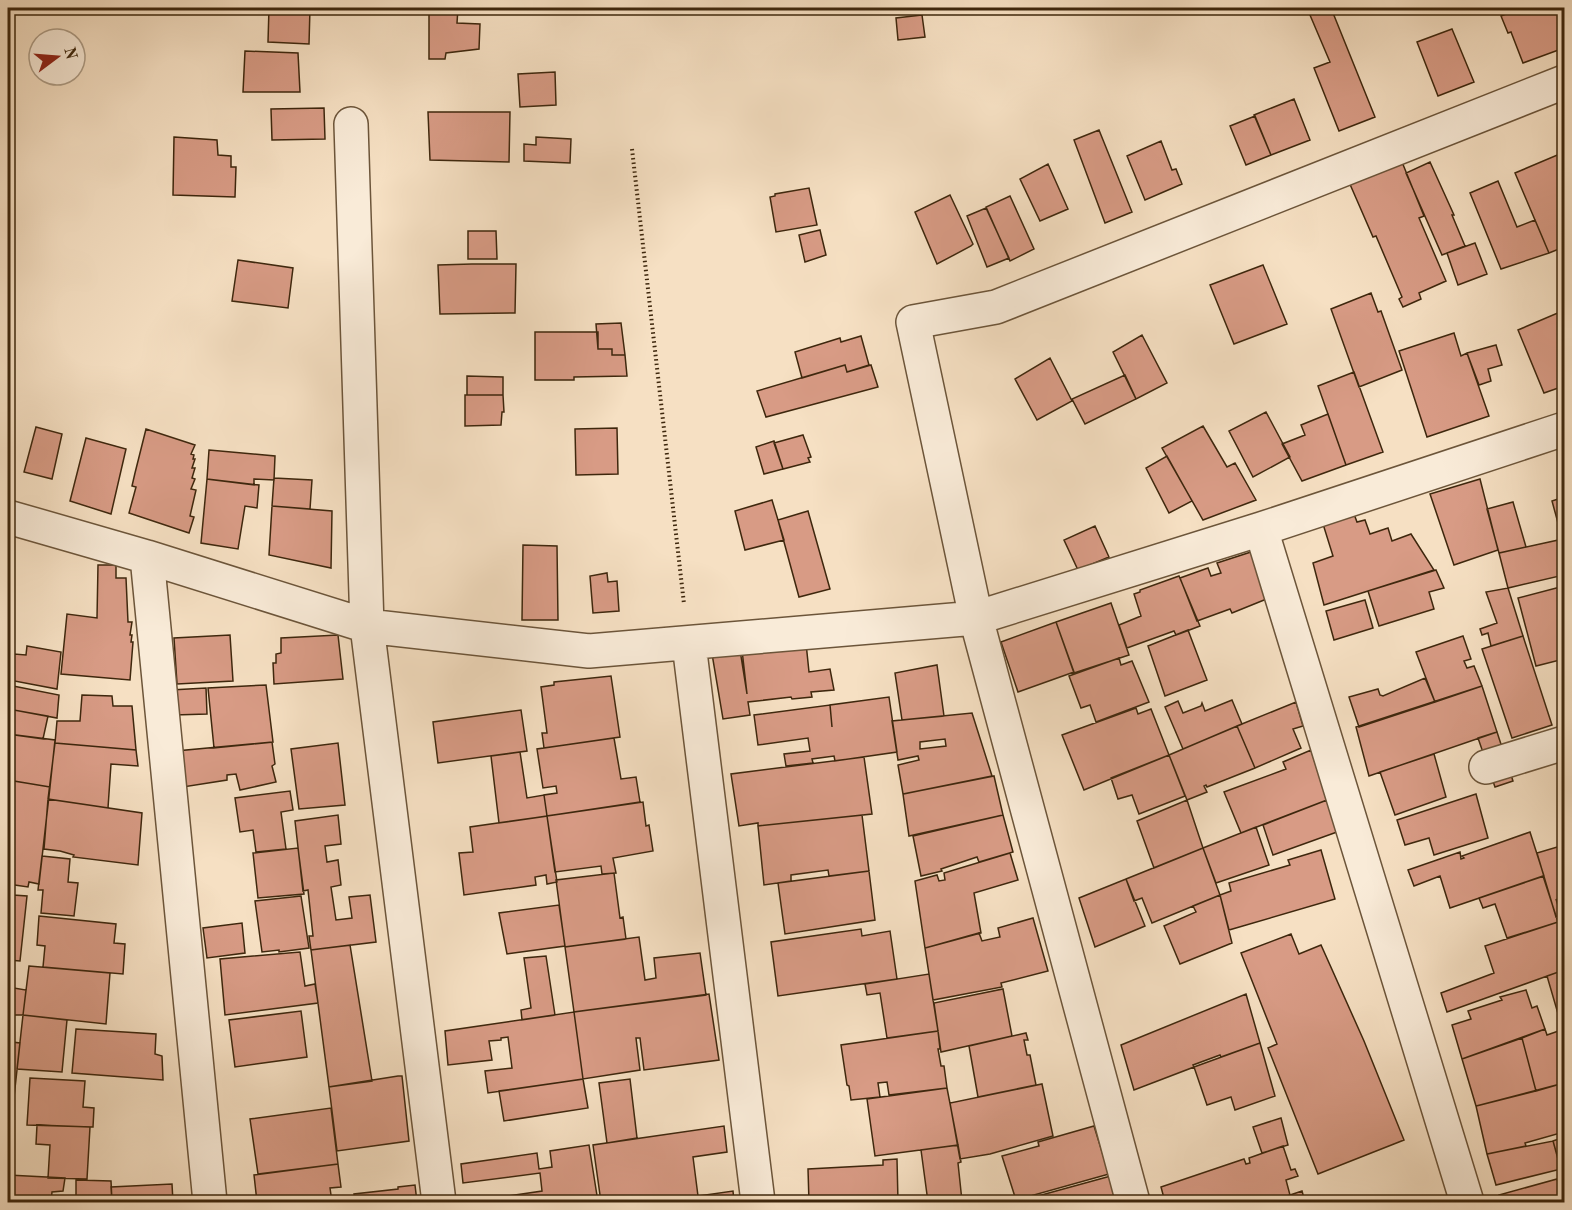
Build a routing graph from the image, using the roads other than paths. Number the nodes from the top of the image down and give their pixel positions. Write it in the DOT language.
graph roads {
  1 [pos="1564,82"];
  2 [pos="351,124"];
  3 [pos="1564,429"];
  4 [pos="8,517"];
  5 [pos="1261,530"];
  6 [pos="147,557"];
  7 [pos="976,618"];
  8 [pos="367,626"];
  9 [pos="689,644"];
  10 [pos="1564,743"];
  11 [pos="1486,767"];
  12 [pos="210,1203"];
  13 [pos="439,1203"];
  14 [pos="758,1203"];
  15 [pos="1132,1203"];
  16 [pos="1467,1203"];
  1 -- 7 [label="street"];
  2 -- 8 [label="street"];
  3 -- 5 [label="street"];
  4 -- 6 [label="street"];
  5 -- 7 [label="street"];
  5 -- 16 [label="street"];
  6 -- 8 [label="street"];
  6 -- 12 [label="street"];
  7 -- 9 [label="street"];
  7 -- 15 [label="street"];
  8 -- 9 [label="street"];
  8 -- 13 [label="street"];
  9 -- 14 [label="street"];
  10 -- 11 [label="street"];
}
